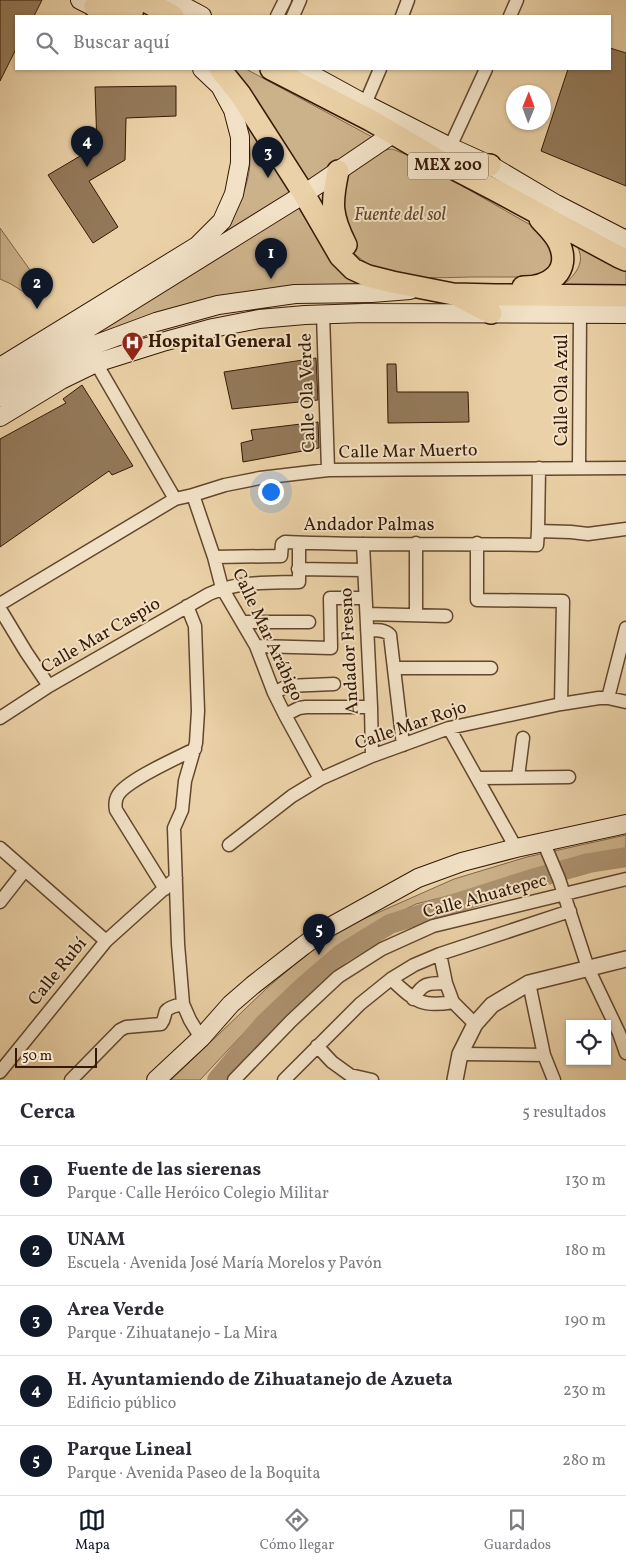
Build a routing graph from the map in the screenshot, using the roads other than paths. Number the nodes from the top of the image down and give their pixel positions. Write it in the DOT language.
graph roads {
  1 [pos="285,0"];
  2 [pos="300,0"];
  3 [pos="408,0"];
  4 [pos="517,0"];
  5 [pos="174,4"];
  6 [pos="100,6"];
  7 [pos="140,9"];
  8 [pos="200,15"];
  9 [pos="278,15"];
  10 [pos="293,15"];
  11 [pos="402,15"];
  12 [pos="510,15"];
  13 [pos="203,70"];
  14 [pos="221,70"];
  15 [pos="273,70"];
  16 [pos="303,70"];
  17 [pos="380,70"];
  18 [pos="486,70"];
  19 [pos="361,107"];
  20 [pos="394,133"];
  21 [pos="448,156"];
  22 [pos="490,165"];
  23 [pos="338,171"];
  24 [pos="304,194"];
  25 [pos="531,210"];
  26 [pos="626,240"];
  27 [pos="626,260"];
  28 [pos="368,276"];
  29 [pos="425,289"];
  30 [pos="453,294"];
  31 [pos="626,296"];
  32 [pos="491,313"];
  33 [pos="580,313"];
  34 [pos="323,314"];
  35 [pos="626,314"];
  36 [pos="74,338"];
  37 [pos="96,363"];
  38 [pos="0,367"];
  39 [pos="0,383"];
  40 [pos="0,397"];
  41 [pos="0,417"];
  42 [pos="539,468"];
  43 [pos="579,468"];
  44 [pos="626,468"];
  45 [pos="328,470"];
  46 [pos="193,495"];
  47 [pos="175,499"];
  48 [pos="626,529"];
  49 [pos="538,531"];
  50 [pos="300,543"];
  51 [pos="416,543"];
  52 [pos="477,543"];
  53 [pos="363,544"];
  54 [pos="214,557"];
  55 [pos="364,570"];
  56 [pos="298,576"];
  57 [pos="222,588"];
  58 [pos="365,598"];
  59 [pos="0,604"];
  60 [pos="190,604"];
  61 [pos="0,609"];
  62 [pos="367,614"];
  63 [pos="416,615"];
  64 [pos="446,616"];
  65 [pos="243,622"];
  66 [pos="309,622"];
  67 [pos="626,628"];
  68 [pos="367,630"];
  69 [pos="256,646"];
  70 [pos="395,668"];
  71 [pos="491,668"];
  72 [pos="334,684"];
  73 [pos="50,686"];
  74 [pos="274,693"];
  75 [pos="608,698"];
  76 [pos="626,702"];
  77 [pos="561,704"];
  78 [pos="371,707"];
  79 [pos="284,715"];
  80 [pos="0,718"];
  81 [pos="449,728"];
  82 [pos="523,738"];
  83 [pos="403,745"];
  84 [pos="195,748"];
  85 [pos="372,756"];
  86 [pos="518,777"];
  87 [pos="569,777"];
  88 [pos="478,778"];
  89 [pos="320,779"];
  90 [pos="626,824"];
  91 [pos="544,841"];
  92 [pos="229,846"];
  93 [pos="0,848"];
  94 [pos="516,848"];
  95 [pos="25,870"];
  96 [pos="176,878"];
  97 [pos="626,879"];
  98 [pos="165,889"];
  99 [pos="563,894"];
  100 [pos="0,902"];
  101 [pos="570,911"];
  102 [pos="106,941"];
  103 [pos="440,954"];
  104 [pos="626,959"];
  105 [pos="588,968"];
  106 [pos="391,979"];
  107 [pos="446,982"];
  108 [pos="529,983"];
  109 [pos="413,999"];
  110 [pos="453,1002"];
  111 [pos="183,1004"];
  112 [pos="475,1024"];
  113 [pos="622,1032"];
  114 [pos="201,1038"];
  115 [pos="318,1046"];
  116 [pos="626,1053"];
  117 [pos="460,1054"];
  118 [pos="544,1055"];
  119 [pos="0,1072"];
  120 [pos="71,1080"];
  121 [pos="156,1080"];
  122 [pos="234,1080"];
  123 [pos="284,1080"];
  124 [pos="372,1080"];
  125 [pos="455,1080"];
  126 [pos="554,1080"];
  1 -- 9 [label="street"];
  2 -- 10 [label="street"];
  3 -- 11 [label="street"];
  4 -- 12 [label="street"];
  5 -- 7 [label="highway"];
  5 -- 8 [label="main road"];
  6 -- 7 [label="highway"];
  13 -- 36 [label="main road"];
  14 -- 24 [label="highway"];
  15 -- 19 [label="highway, MEX 200"];
  16 -- 19 [label="main road"];
  17 -- 19 [label="street"];
  18 -- 21 [label="street"];
  19 -- 20 [label="highway, MEX 200"];
  19 -- 21 [label="main road"];
  20 -- 21 [label="highway, MEX 200"];
  20 -- 23 [label="main road"];
  21 -- 22 [label="highway"];
  21 -- 25 [label="highway, MEX 200"];
  22 -- 26 [label="main road"];
  23 -- 24 [label="main road"];
  23 -- 28 [label="highway"];
  24 -- 28 [label="highway"];
  24 -- 36 [label="main road"];
  25 -- 27 [label="highway, MEX 200"];
  25 -- 29 [label="highway"];
  28 -- 29 [label="highway"];
  29 -- 30 [label="highway"];
  29 -- 36 [label="main road"];
  30 -- 31 [label="highway"];
  30 -- 32 [label="highway"];
  32 -- 33 [label="main road"];
  32 -- 34 [label="main road"];
  33 -- 35 [label="main road"];
  33 -- 43 [label="street, Calle Ola Azul"];
  34 -- 37 [label="main road"];
  34 -- 45 [label="street, Calle Ola Verde"];
  36 -- 38 [label="main road"];
  36 -- 39 [label="main road"];
  36 -- 40 [label="main road"];
  37 -- 41 [label="main road"];
  37 -- 47 [label="street"];
  42 -- 43 [label="street, Calle Mar Muerto"];
  42 -- 45 [label="street, Calle Mar Muerto"];
  42 -- 49 [label="street"];
  43 -- 44 [label="street, Calle Mar Muerto"];
  45 -- 46 [label="street, Calle Mar Muerto"];
  46 -- 47 [label="street"];
  46 -- 54 [label="street, Calle Mar Arábigo"];
  47 -- 59 [label="street"];
  48 -- 49 [label="street"];
  49 -- 52 [label="street, Andador Palmas"];
  50 -- 53 [label="street, Andador Palmas"];
  50 -- 54 [label="street, Andador Palmas"];
  50 -- 56 [label="street"];
  51 -- 52 [label="street, Andador Palmas"];
  51 -- 53 [label="street, Andador Palmas"];
  51 -- 63 [label="street"];
  52 -- 77 [label="street"];
  53 -- 55 [label="street, Andador Fresno"];
  54 -- 57 [label="street, Calle Mar Arábigo"];
  55 -- 56 [label="street, Calle Mar Caspio"];
  55 -- 58 [label="street, Andador Fresno"];
  56 -- 57 [label="street, Calle Mar Caspio"];
  57 -- 60 [label="street, Calle Mar Caspio"];
  57 -- 65 [label="street, Calle Mar Arábigo"];
  58 -- 62 [label="street, Andador Fresno"];
  58 -- 69 [label="street"];
  60 -- 73 [label="street, Calle Mar Caspio"];
  60 -- 84 [label="street"];
  61 -- 73 [label="street"];
  62 -- 63 [label="street"];
  62 -- 68 [label="street, Andador Fresno"];
  63 -- 64 [label="street"];
  65 -- 66 [label="street"];
  65 -- 69 [label="street, Calle Mar Arábigo"];
  67 -- 75 [label="street"];
  68 -- 70 [label="street"];
  68 -- 78 [label="street, Andador Fresno"];
  69 -- 74 [label="street, Calle Mar Arábigo"];
  70 -- 71 [label="street"];
  70 -- 83 [label="street"];
  72 -- 74 [label="street"];
  73 -- 80 [label="street, Calle Mar Caspio"];
  74 -- 79 [label="street, Calle Mar Arábigo"];
  75 -- 76 [label="street, Calle Mar Rojo"];
  75 -- 77 [label="street, Calle Mar Rojo"];
  77 -- 81 [label="street, Calle Mar Rojo"];
  78 -- 79 [label="street"];
  78 -- 85 [label="street, Andador Fresno"];
  79 -- 89 [label="street, Calle Mar Arábigo"];
  81 -- 83 [label="street, Calle Mar Rojo"];
  81 -- 88 [label="street"];
  82 -- 86 [label="street"];
  83 -- 85 [label="street, Calle Mar Rojo"];
  84 -- 96 [label="street"];
  84 -- 98 [label="street"];
  85 -- 89 [label="street, Calle Mar Rojo"];
  86 -- 87 [label="street"];
  86 -- 88 [label="street"];
  88 -- 94 [label="street"];
  89 -- 92 [label="street, Calle Mar Rojo"];
  90 -- 91 [label="main road"];
  91 -- 94 [label="main road"];
  91 -- 99 [label="street"];
  93 -- 95 [label="street"];
  94 -- 114 [label="main road"];
  95 -- 100 [label="street"];
  95 -- 102 [label="street"];
  96 -- 98 [label="street"];
  96 -- 111 [label="street"];
  97 -- 99 [label="street, Calle Ahuatepec"];
  98 -- 102 [label="street"];
  99 -- 101 [label="street"];
  99 -- 122 [label="street, Calle Ahuatepec"];
  101 -- 103 [label="street"];
  101 -- 105 [label="street"];
  102 -- 119 [label="street, Calle Rubí"];
  103 -- 106 [label="street"];
  103 -- 107 [label="street"];
  104 -- 105 [label="street"];
  105 -- 108 [label="street"];
  105 -- 113 [label="street"];
  106 -- 109 [label="street"];
  106 -- 115 [label="street"];
  107 -- 109 [label="street"];
  107 -- 110 [label="street"];
  108 -- 112 [label="street"];
  108 -- 118 [label="street"];
  109 -- 110 [label="street"];
  110 -- 112 [label="street"];
  111 -- 114 [label="street"];
  111 -- 120 [label="street"];
  112 -- 117 [label="street"];
  113 -- 116 [label="street"];
  114 -- 121 [label="main road"];
  115 -- 123 [label="street"];
  115 -- 124 [label="street"];
  117 -- 118 [label="street"];
  117 -- 125 [label="street"];
  118 -- 126 [label="street"];
}
